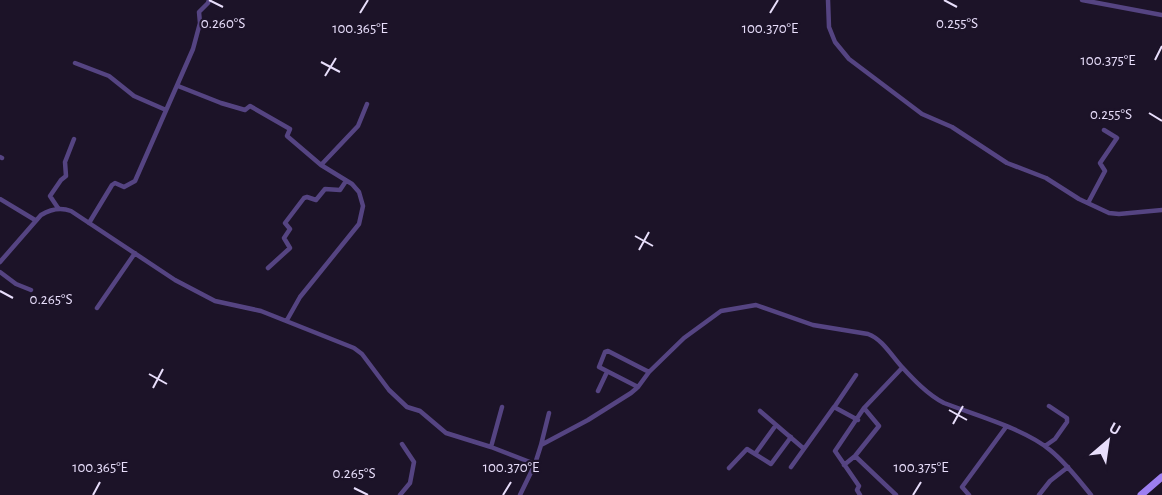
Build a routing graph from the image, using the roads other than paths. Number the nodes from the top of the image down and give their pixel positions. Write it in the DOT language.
graph roads {
  1 [pos="209,0"];
  2 [pos="828,0"];
  3 [pos="1083,0"];
  4 [pos="1162,15"];
  5 [pos="75,63"];
  6 [pos="178,86"];
  7 [pos="367,104"];
  8 [pos="166,110"];
  9 [pos="1104,130"];
  10 [pos="74,139"];
  11 [pos="321,165"];
  12 [pos="346,181"];
  13 [pos="0,199"];
  14 [pos="1088,203"];
  15 [pos="58,208"];
  16 [pos="1162,210"];
  17 [pos="35,220"];
  18 [pos="89,223"];
  19 [pos="135,253"];
  20 [pos="0,262"];
  21 [pos="268,268"];
  22 [pos="0,272"];
  23 [pos="31,290"];
  24 [pos="97,308"];
  25 [pos="287,320"];
  26 [pos="902,368"];
  27 [pos="607,372"];
  28 [pos="649,372"];
  29 [pos="855,375"];
  30 [pos="638,387"];
  31 [pos="598,391"];
  32 [pos="835,406"];
  33 [pos="1049,406"];
  34 [pos="501,407"];
  35 [pos="864,408"];
  36 [pos="760,411"];
  37 [pos="549,413"];
  38 [pos="858,420"];
  39 [pos="776,425"];
  40 [pos="1006,427"];
  41 [pos="791,437"];
  42 [pos="402,444"];
  43 [pos="541,445"];
  44 [pos="1045,446"];
  45 [pos="491,447"];
  46 [pos="803,448"];
  47 [pos="755,454"];
  48 [pos="855,456"];
  49 [pos="535,464"];
  50 [pos="844,465"];
  51 [pos="791,467"];
  52 [pos="1068,467"];
  53 [pos="729,468"];
  54 [pos="1162,477"];
  55 [pos="859,493"];
  56 [pos="400,495"];
  57 [pos="520,495"];
  58 [pos="852,495"];
  59 [pos="896,495"];
  60 [pos="969,495"];
  61 [pos="1039,495"];
  62 [pos="1090,495"];
  63 [pos="1141,495"];
  1 -- 6 [label="street"];
  2 -- 14 [label="street"];
  3 -- 4 [label="street"];
  5 -- 8 [label="street"];
  6 -- 8 [label="street"];
  6 -- 11 [label="street"];
  7 -- 11 [label="street"];
  8 -- 18 [label="street"];
  9 -- 14 [label="street"];
  10 -- 15 [label="street"];
  11 -- 12 [label="street"];
  12 -- 21 [label="street"];
  12 -- 25 [label="street"];
  13 -- 17 [label="street"];
  14 -- 16 [label="street"];
  15 -- 17 [label="street"];
  15 -- 18 [label="street"];
  17 -- 20 [label="street"];
  18 -- 19 [label="street"];
  19 -- 24 [label="street"];
  19 -- 25 [label="street"];
  22 -- 23 [label="street"];
  25 -- 45 [label="street"];
  26 -- 28 [label="street"];
  26 -- 35 [label="street"];
  26 -- 40 [label="street"];
  27 -- 28 [label="street"];
  27 -- 30 [label="street"];
  27 -- 31 [label="street"];
  28 -- 30 [label="street"];
  29 -- 32 [label="street"];
  30 -- 43 [label="street"];
  32 -- 38 [label="street"];
  32 -- 46 [label="street"];
  33 -- 44 [label="street"];
  34 -- 45 [label="street"];
  35 -- 38 [label="street"];
  35 -- 48 [label="street"];
  36 -- 39 [label="street"];
  37 -- 43 [label="street"];
  38 -- 50 [label="street"];
  39 -- 41 [label="street"];
  39 -- 47 [label="street"];
  40 -- 44 [label="street"];
  40 -- 60 [label="street"];
  41 -- 46 [label="street"];
  41 -- 47 [label="street"];
  42 -- 56 [label="street"];
  43 -- 49 [label="street"];
  44 -- 52 [label="street"];
  45 -- 49 [label="street"];
  46 -- 51 [label="street"];
  47 -- 53 [label="street"];
  48 -- 50 [label="street"];
  48 -- 59 [label="street"];
  49 -- 57 [label="street"];
  50 -- 55 [label="street"];
  52 -- 61 [label="street"];
  52 -- 62 [label="street"];
  54 -- 63 [label="street"];
  55 -- 58 [label="street"];
}
